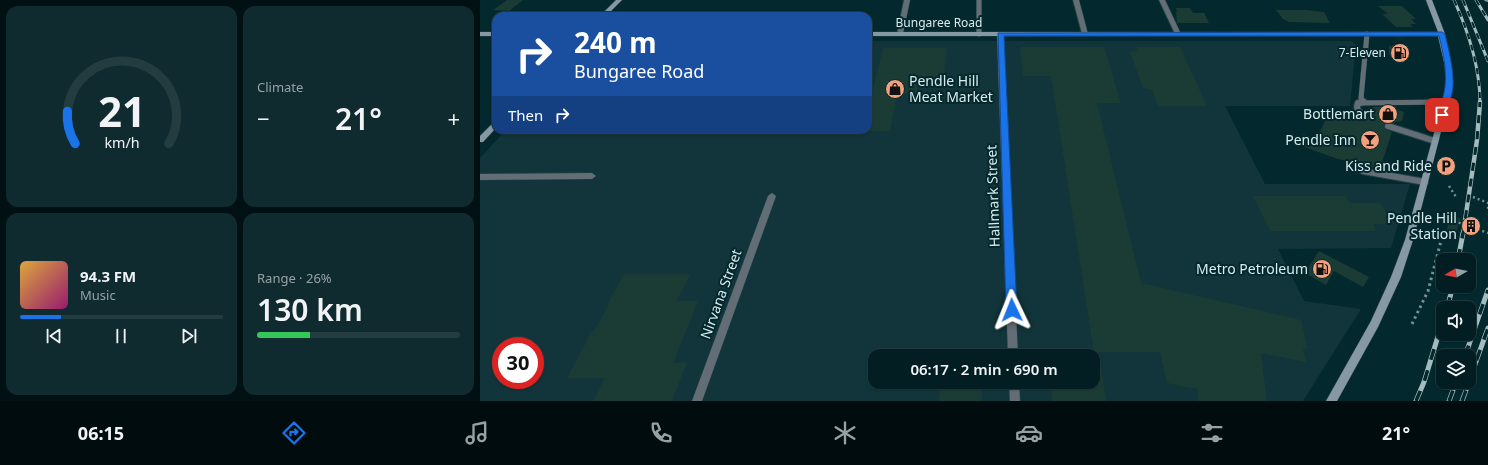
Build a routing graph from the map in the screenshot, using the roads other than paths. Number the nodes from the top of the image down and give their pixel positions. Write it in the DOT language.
graph roads {
  1 [pos="619,0"];
  2 [pos="907,0"];
  3 [pos="979,0"];
  4 [pos="1076,0"];
  5 [pos="1162,0"];
  6 [pos="1429,0"];
  7 [pos="607,12"];
  8 [pos="480,34"];
  9 [pos="492,34"];
  10 [pos="872,34"];
  11 [pos="900,34"];
  12 [pos="979,34"];
  13 [pos="1000,34"];
  14 [pos="1085,34"];
  15 [pos="1178,34"];
  16 [pos="1367,34"];
  17 [pos="1442,34"];
  18 [pos="1364,102"];
  19 [pos="1445,102"];
  20 [pos="1361,113"];
  21 [pos="1388,126"];
  22 [pos="492,128"];
  23 [pos="480,140"];
  24 [pos="1435,142"];
  25 [pos="1363,171"];
  26 [pos="592,176"];
  27 [pos="480,177"];
  28 [pos="1425,182"];
  29 [pos="772,196"];
  30 [pos="1013,349"];
  31 [pos="1014,389"];
  32 [pos="697,401"];
  33 [pos="1015,401"];
  34 [pos="1331,401"];
  1 -- 7 [label="street"];
  2 -- 11 [label="street"];
  3 -- 12 [label="lane"];
  4 -- 14 [label="street"];
  5 -- 15 [label="street"];
  6 -- 17 [label="street"];
  8 -- 9 [label="street"];
  10 -- 11 [label="street, Bungaree Road"];
  11 -- 12 [label="street, Bungaree Road"];
  12 -- 13 [label="street, Bungaree Road"];
  13 -- 14 [label="street, Bungaree Road"];
  13 -- 30 [label="street, Hallmark Street"];
  14 -- 15 [label="street, Bungaree Road"];
  15 -- 16 [label="street, Bungaree Road"];
  16 -- 17 [label="street, Bungaree Road"];
  16 -- 18 [label="lane"];
  17 -- 19 [label="street"];
  18 -- 19 [label="lane"];
  18 -- 20 [label="lane"];
  19 -- 24 [label="street"];
  21 -- 24 [label="lane"];
  22 -- 23 [label="street"];
  24 -- 28 [label="street"];
  25 -- 28 [label="lane"];
  26 -- 27 [label="street"];
  28 -- 34 [label="street"];
  29 -- 32 [label="street, Nirvana Street"];
  31 -- 33 [label="street"];
}
